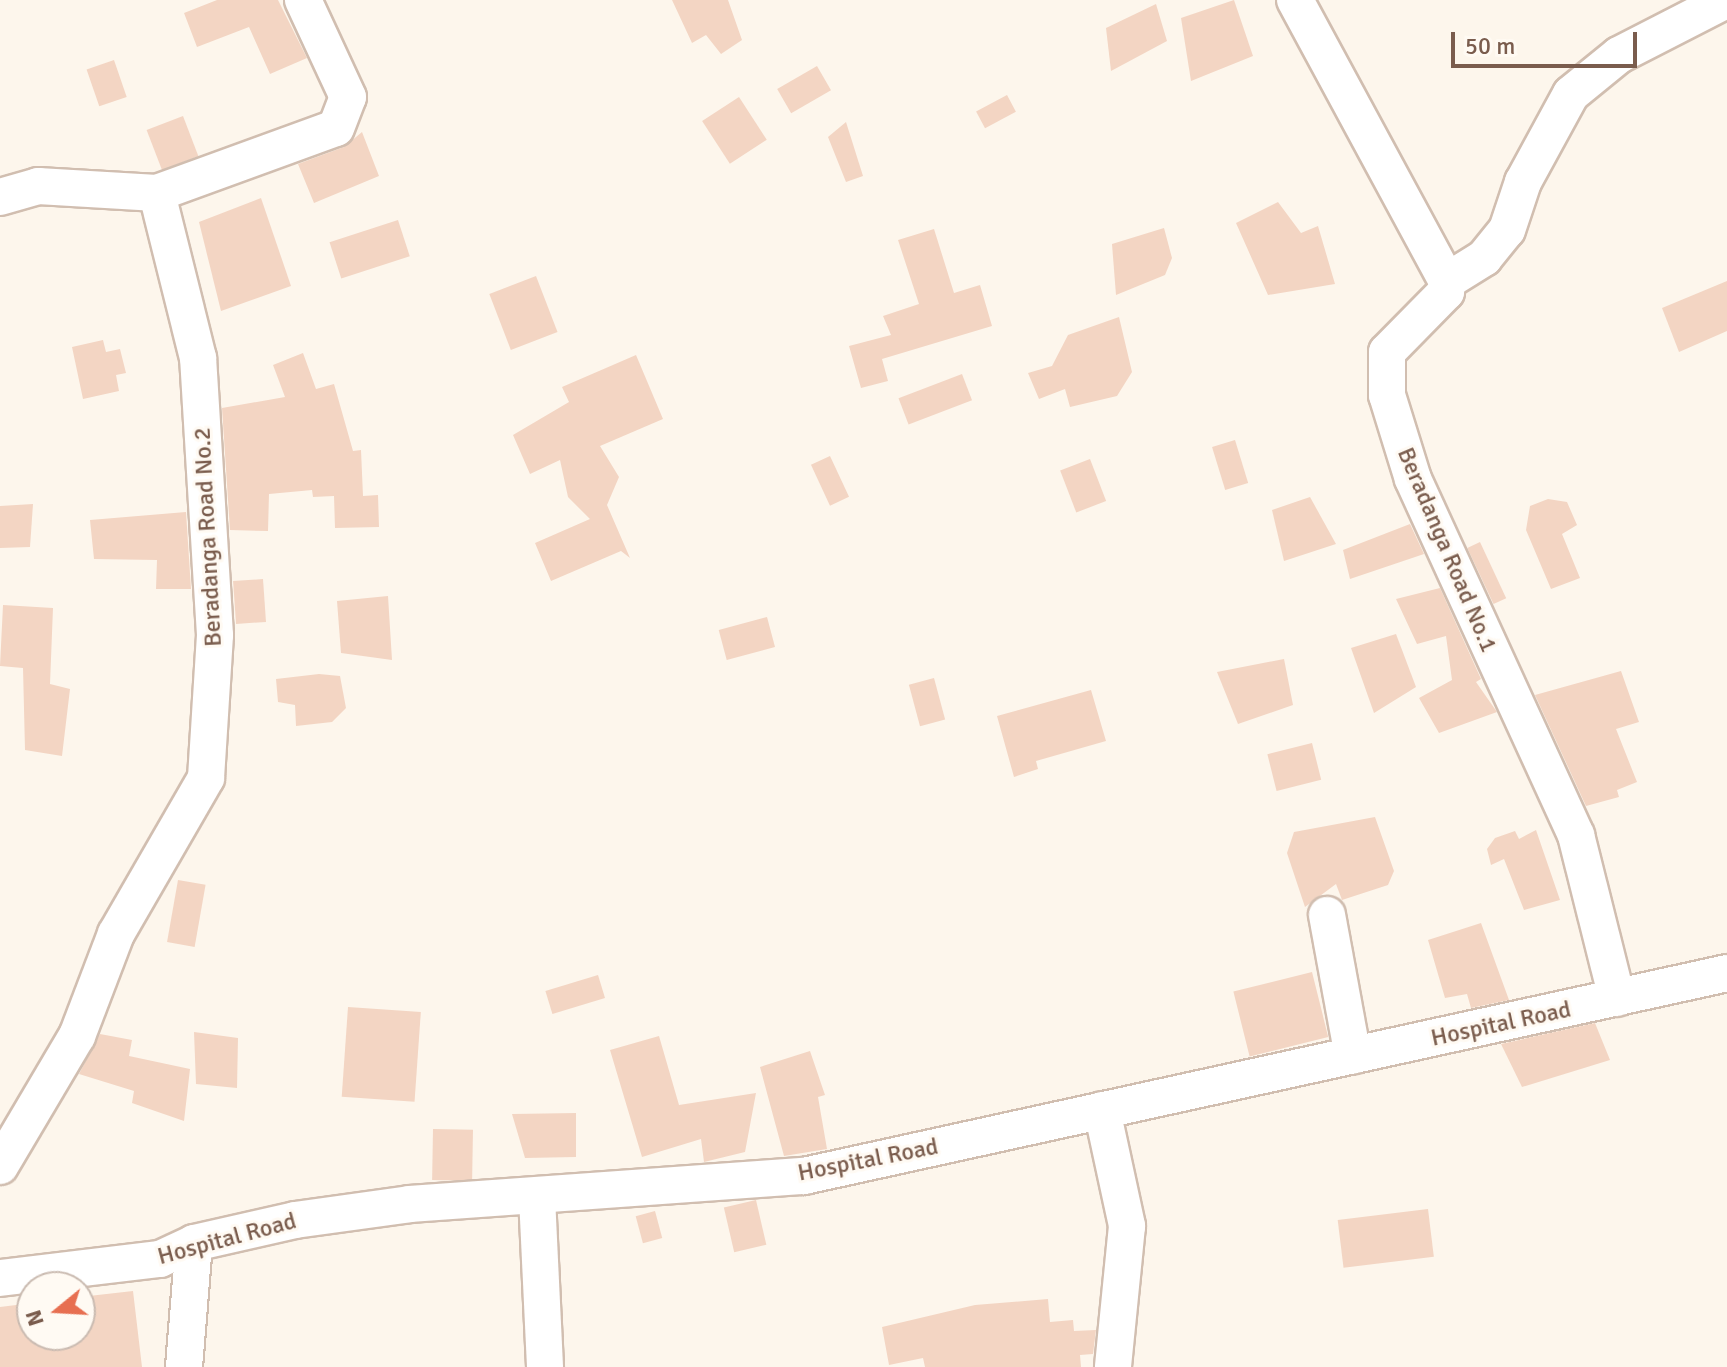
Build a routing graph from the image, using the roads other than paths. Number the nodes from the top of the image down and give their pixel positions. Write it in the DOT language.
graph roads {
  1 [pos="303,0"];
  2 [pos="1295,0"];
  3 [pos="1726,0"];
  4 [pos="157,193"];
  5 [pos="0,197"];
  6 [pos="1447,281"];
  7 [pos="1327,915"];
  8 [pos="1727,973"];
  9 [pos="1617,998"];
  10 [pos="1353,1056"];
  11 [pos="1102,1110"];
  12 [pos="0,1166"];
  13 [pos="537,1197"];
  14 [pos="194,1243"];
  15 [pos="0,1278"];
  16 [pos="184,1367"];
  17 [pos="545,1367"];
  18 [pos="1113,1367"];
  1 -- 4 [label="street"];
  2 -- 6 [label="street"];
  3 -- 6 [label="street"];
  4 -- 5 [label="street"];
  4 -- 12 [label="street, Beradanga Road No.2"];
  6 -- 9 [label="street, Beradanga Road No.1"];
  7 -- 10 [label="street"];
  8 -- 9 [label="street, Hospital Road"];
  9 -- 10 [label="street, Hospital Road"];
  10 -- 11 [label="street, Hospital Road"];
  11 -- 13 [label="street, Hospital Road"];
  11 -- 18 [label="street"];
  13 -- 14 [label="street, Hospital Road"];
  13 -- 17 [label="street"];
  14 -- 15 [label="street, Hospital Road"];
  14 -- 16 [label="street"];
}
